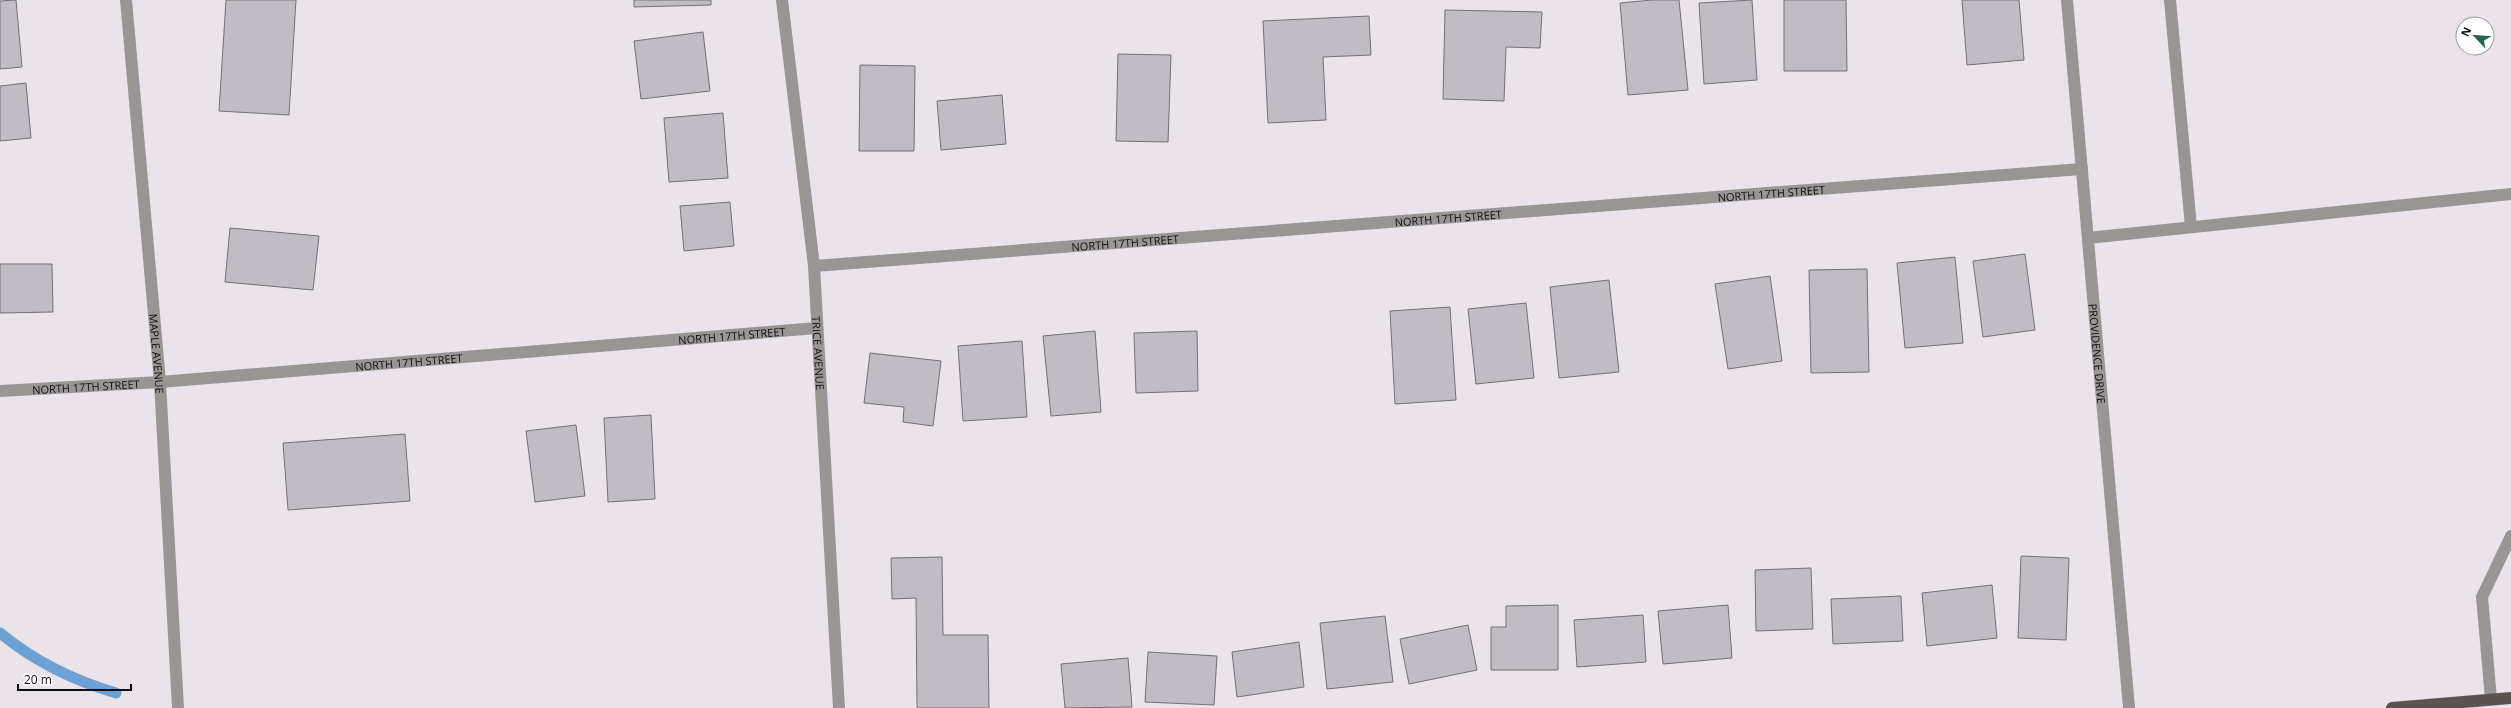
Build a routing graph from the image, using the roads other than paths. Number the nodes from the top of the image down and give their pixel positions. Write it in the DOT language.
graph roads {
  1 [pos="126,0"];
  2 [pos="782,0"];
  3 [pos="2068,0"];
  4 [pos="2170,0"];
  5 [pos="2082,169"];
  6 [pos="2511,198"];
  7 [pos="2191,227"];
  8 [pos="2088,238"];
  9 [pos="814,266"];
  10 [pos="817,328"];
  11 [pos="160,382"];
  12 [pos="0,391"];
  13 [pos="2511,536"];
  14 [pos="2511,698"];
  15 [pos="2491,699"];
  16 [pos="2470,705"];
  17 [pos="178,708"];
  18 [pos="839,708"];
  19 [pos="2129,708"];
  20 [pos="2392,708"];
  1 -- 11 [label="street, MAPLE AVENUE"];
  2 -- 9 [label="street, TRICE AVENUE"];
  3 -- 5 [label="street, PROVIDENCE DRIVE"];
  4 -- 7 [label="street"];
  5 -- 8 [label="street, PROVIDENCE DRIVE"];
  5 -- 9 [label="street, NORTH 17TH STREET"];
  6 -- 7 [label="street"];
  7 -- 8 [label="street"];
  8 -- 19 [label="street, PROVIDENCE DRIVE"];
  9 -- 10 [label="street, TRICE AVENUE"];
  10 -- 11 [label="street, NORTH 17TH STREET"];
  10 -- 18 [label="street, TRICE AVENUE"];
  11 -- 12 [label="street, NORTH 17TH STREET"];
  11 -- 17 [label="street, MAPLE AVENUE"];
  13 -- 15 [label="street"];
  14 -- 15 [label="main road"];
  15 -- 16 [label="main road"];
  16 -- 20 [label="main road"];
}
